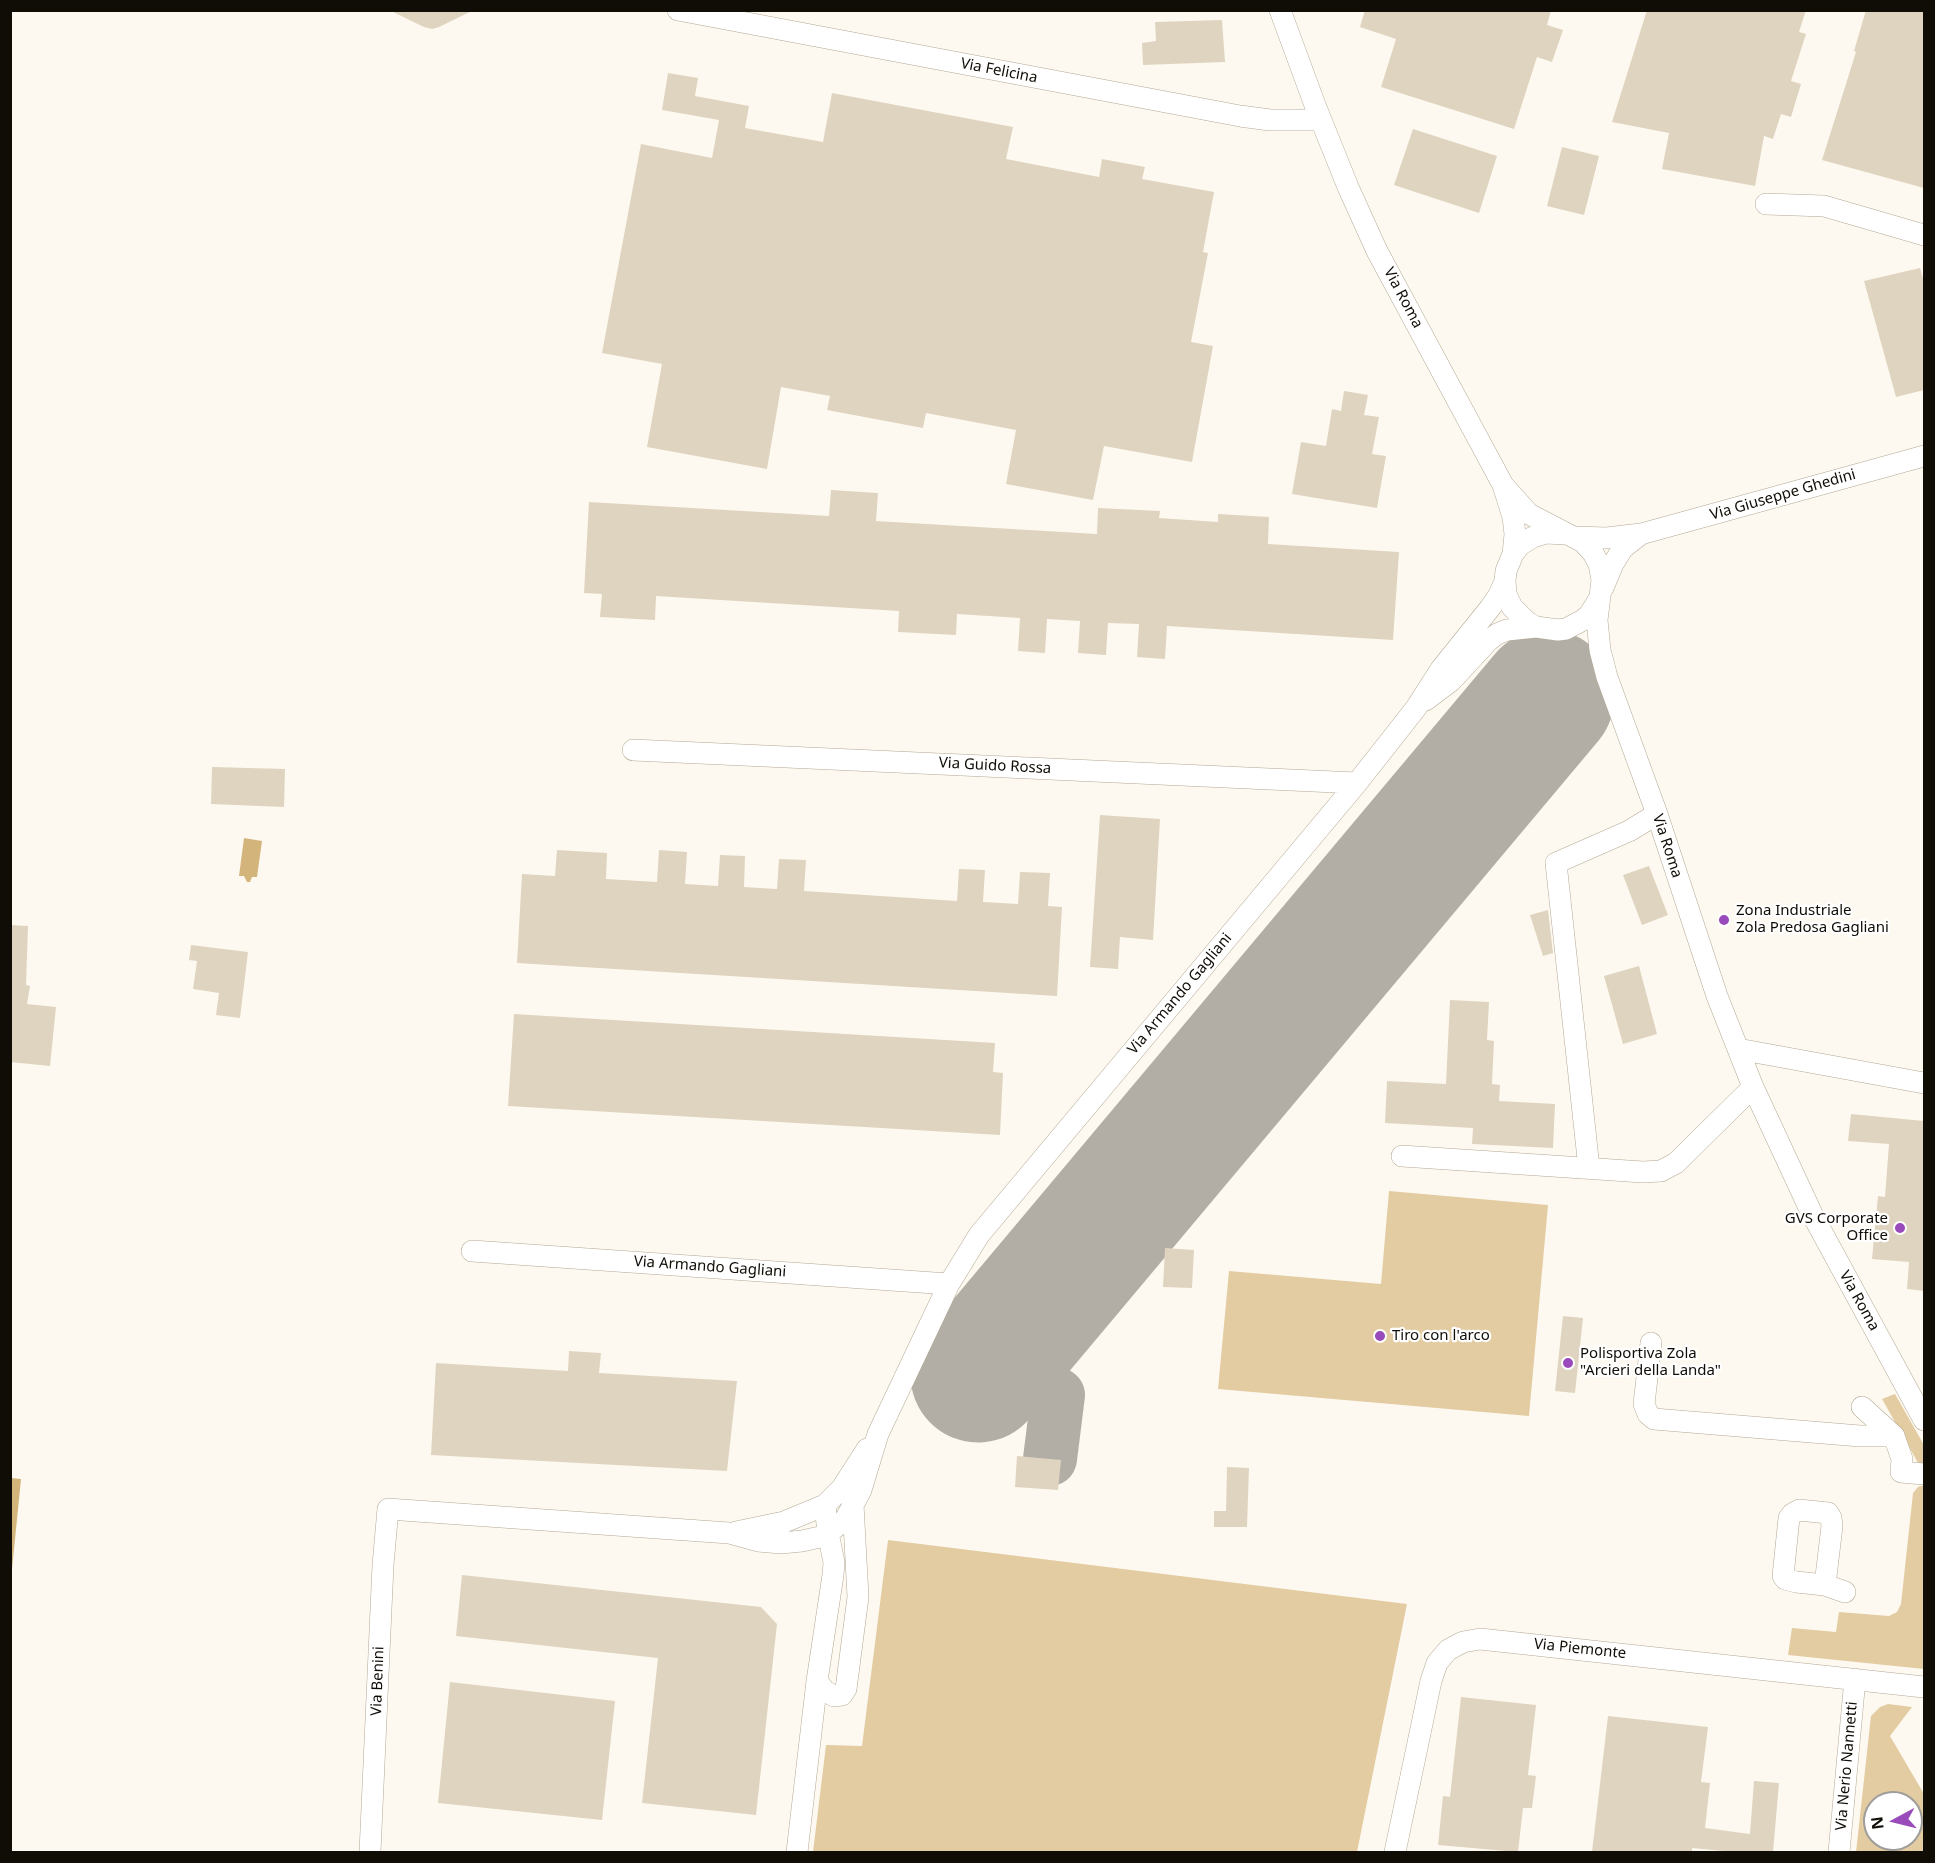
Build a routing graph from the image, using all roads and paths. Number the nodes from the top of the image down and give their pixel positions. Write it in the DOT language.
graph roads {
  1 [pos="678,10"];
  2 [pos="1280,10"];
  3 [pos="1318,113"];
  4 [pos="1766,204"];
  5 [pos="1924,235"];
  6 [pos="1924,456"];
  7 [pos="1503,485"];
  8 [pos="1641,534"];
  9 [pos="1570,536"];
  10 [pos="1513,554"];
  11 [pos="1504,581"];
  12 [pos="1600,595"];
  13 [pos="1536,627"];
  14 [pos="1566,629"];
  15 [pos="1607,677"];
  16 [pos="1416,708"];
  17 [pos="633,750"];
  18 [pos="1357,783"];
  19 [pos="1657,814"];
  20 [pos="1738,1049"];
  21 [pos="1924,1083"];
  22 [pos="1753,1087"];
  23 [pos="1402,1156"];
  24 [pos="1589,1168"];
  25 [pos="472,1251"];
  26 [pos="949,1284"];
  27 [pos="1651,1343"];
  28 [pos="1862,1407"];
  29 [pos="1924,1420"];
  30 [pos="878,1434"];
  31 [pos="1894,1436"];
  32 [pos="1924,1474"];
  33 [pos="853,1504"];
  34 [pos="825,1505"];
  35 [pos="388,1509"];
  36 [pos="729,1533"];
  37 [pos="828,1533"];
  38 [pos="1855,1679"];
  39 [pos="817,1681"];
  40 [pos="1924,1687"];
  41 [pos="370,1852"];
  42 [pos="797,1852"];
  43 [pos="1395,1852"];
  44 [pos="1839,1852"];
  1 -- 3 [label="street, Via Felicina"];
  2 -- 3 [label="street, Via Roma"];
  3 -- 7 [label="street, Via Roma"];
  4 -- 5 [label="street"];
  6 -- 8 [label="street, Via Giuseppe Ghedini"];
  7 -- 9 [label="street, Via Roma"];
  7 -- 10 [label="street, Via Roma"];
  8 -- 9 [label="street, Via Giuseppe Ghedini"];
  8 -- 12 [label="street, Via Giuseppe Ghedini"];
  9 -- 10 [label="street"];
  9 -- 12 [label="street, Via Roma"];
  10 -- 11 [label="street, Via Roma"];
  11 -- 13 [label="street"];
  11 -- 16 [label="street, Via Armando Gagliani"];
  12 -- 14 [label="street"];
  12 -- 15 [label="street, Via Roma"];
  13 -- 14 [label="street"];
  13 -- 16 [label="street, Via Armando Gagliani"];
  14 -- 15 [label="street, Via Roma"];
  15 -- 19 [label="street, Via Roma"];
  16 -- 18 [label="street, Via Armando Gagliani"];
  17 -- 18 [label="street, Via Guido Rossa"];
  18 -- 26 [label="street, Via Armando Gagliani"];
  19 -- 20 [label="street, Via Roma"];
  19 -- 24 [label="street"];
  20 -- 21 [label="street"];
  20 -- 22 [label="street, Via Roma"];
  22 -- 24 [label="street"];
  22 -- 29 [label="street, Via Roma"];
  23 -- 24 [label="street"];
  25 -- 26 [label="street, Via Armando Gagliani"];
  26 -- 30 [label="street, Via Armando Gagliani"];
  27 -- 31 [label="street"];
  28 -- 31 [label="street"];
  30 -- 33 [label="street, Via Armando Gagliani"];
  30 -- 34 [label="street, Via Armando Gagliani"];
  31 -- 32 [label="street"];
  33 -- 37 [label="street, Via Armando Gagliani"];
  33 -- 39 [label="street, Via Armando Gagliani"];
  34 -- 36 [label="street, Via Armando Gagliani"];
  34 -- 37 [label="street"];
  35 -- 36 [label="street, Via Armando Gagliani"];
  35 -- 41 [label="street, Via Benini"];
  36 -- 37 [label="street, Via Armando Gagliani"];
  37 -- 39 [label="street"];
  38 -- 40 [label="street, Via Piemonte"];
  38 -- 43 [label="street, Via Piemonte"];
  38 -- 44 [label="street, Via Nerio Nannetti"];
  39 -- 42 [label="street"];
}
